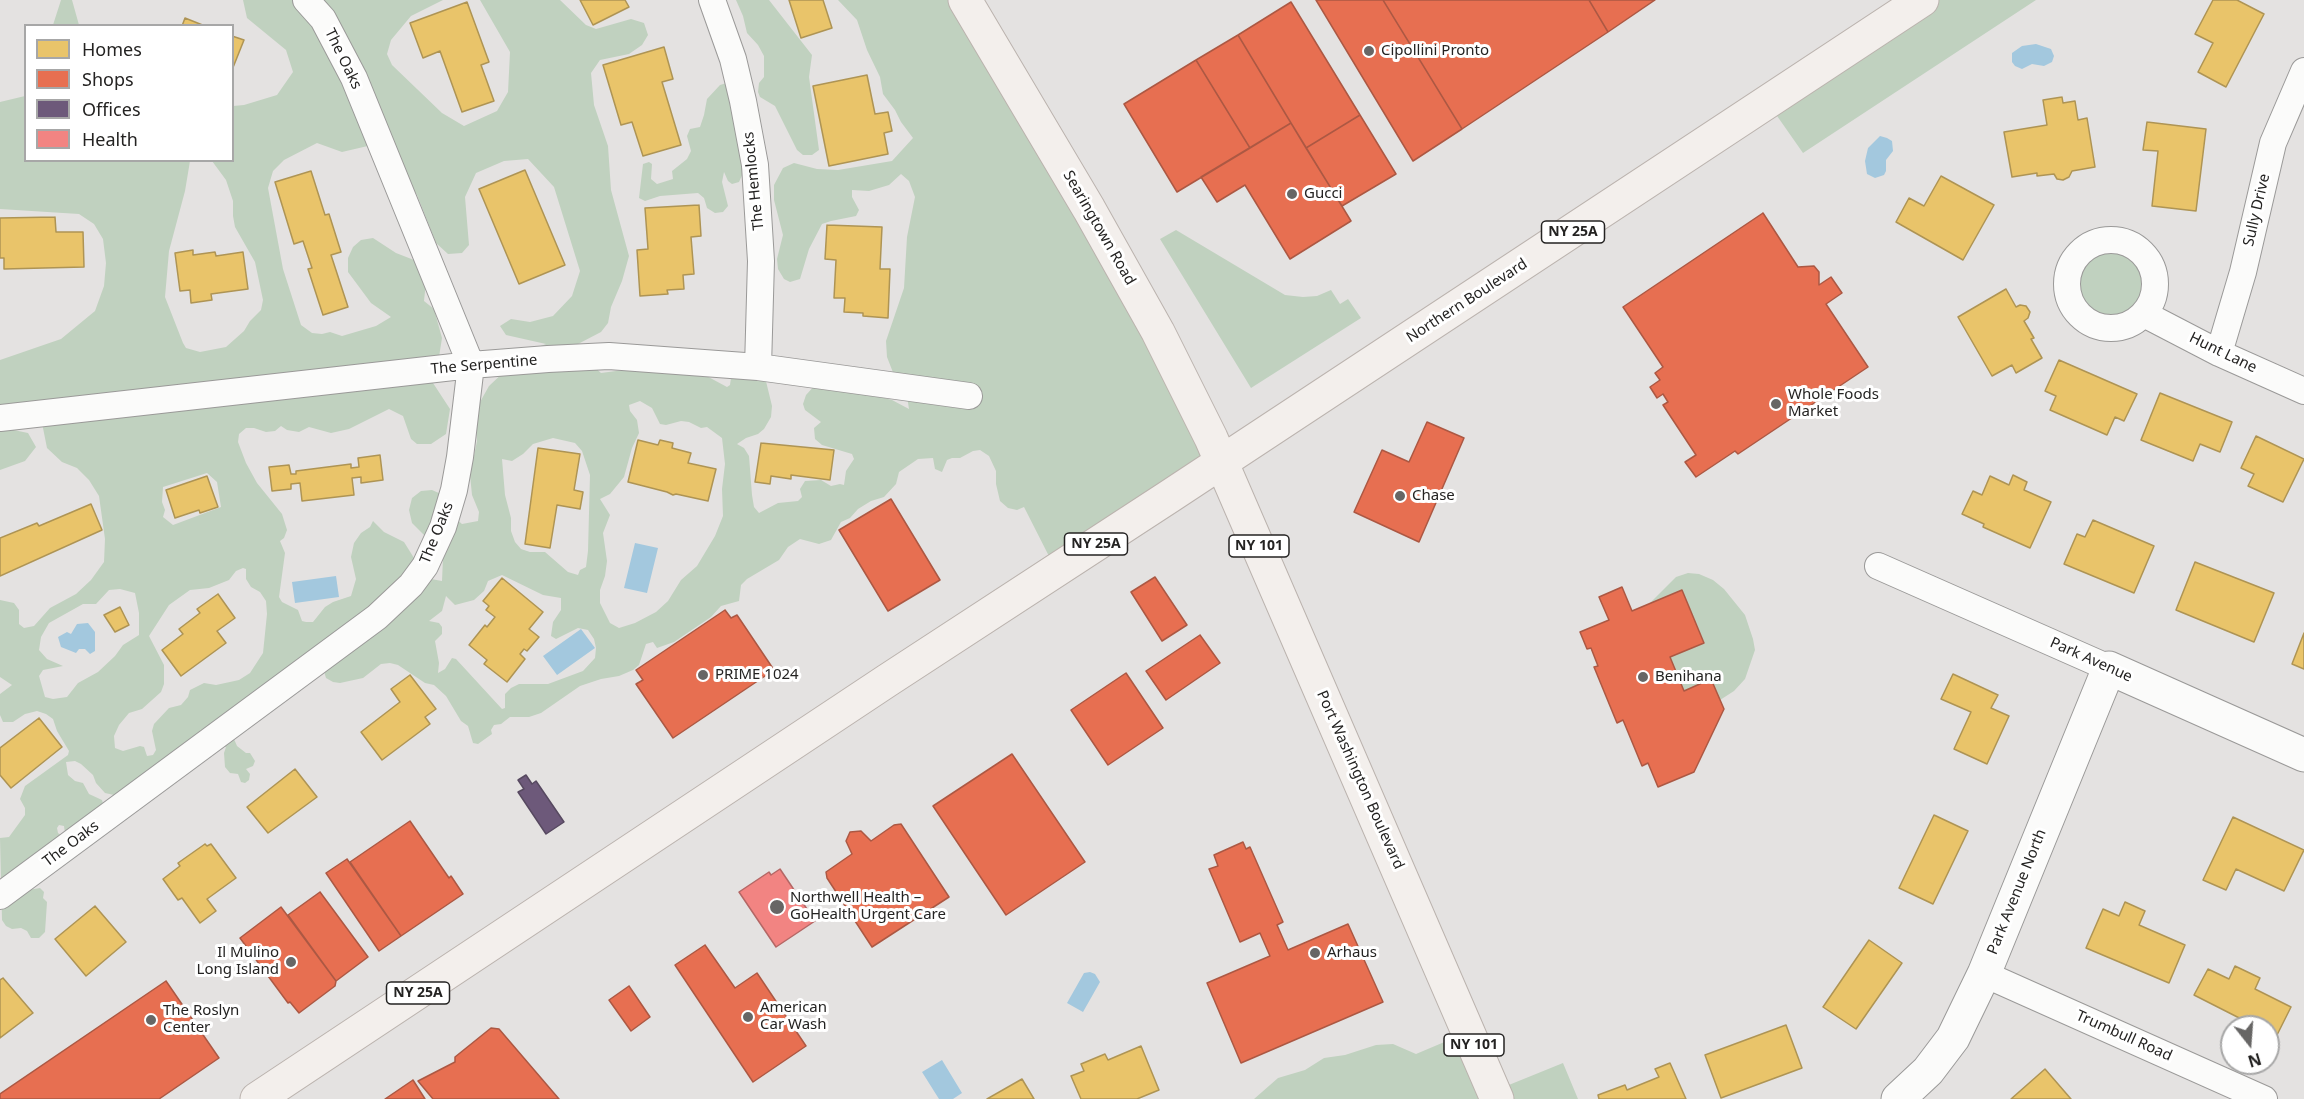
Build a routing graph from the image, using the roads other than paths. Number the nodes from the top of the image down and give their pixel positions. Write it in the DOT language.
graph roads {
  1 [pos="306,0"];
  2 [pos="712,0"];
  3 [pos="965,0"];
  4 [pos="1922,0"];
  5 [pos="2304,71"];
  6 [pos="2144,314"];
  7 [pos="2219,353"];
  8 [pos="471,366"];
  9 [pos="758,367"];
  10 [pos="2304,391"];
  11 [pos="969,396"];
  12 [pos="0,418"];
  13 [pos="1222,462"];
  14 [pos="1878,566"];
  15 [pos="2109,669"];
  16 [pos="2304,755"];
  17 [pos="0,896"];
  18 [pos="1984,974"];
  19 [pos="257,1099"];
  20 [pos="1497,1099"];
  21 [pos="1898,1099"];
  22 [pos="2264,1099"];
  1 -- 8 [label="street, The Oaks"];
  2 -- 9 [label="street, The Hemlocks"];
  3 -- 13 [label="main road, Searingtown Road"];
  4 -- 13 [label="main road, Northern Boulevard / NY 25A"];
  5 -- 7 [label="street, Sully Drive"];
  6 -- 7 [label="street, Hunt Lane"];
  7 -- 10 [label="street, Hunt Lane"];
  8 -- 9 [label="street, The Serpentine"];
  8 -- 12 [label="street, The Serpentine"];
  8 -- 17 [label="street, The Oaks"];
  9 -- 11 [label="street, The Serpentine"];
  13 -- 19 [label="main road, NY 25A"];
  13 -- 20 [label="main road, Port Washington Boulevard / NY 101"];
  14 -- 15 [label="street, Park Avenue"];
  15 -- 16 [label="street, Park Avenue"];
  15 -- 18 [label="street, Park Avenue North"];
  18 -- 21 [label="street, Park Avenue North"];
  18 -- 22 [label="street, Trumbull Road"];
}
